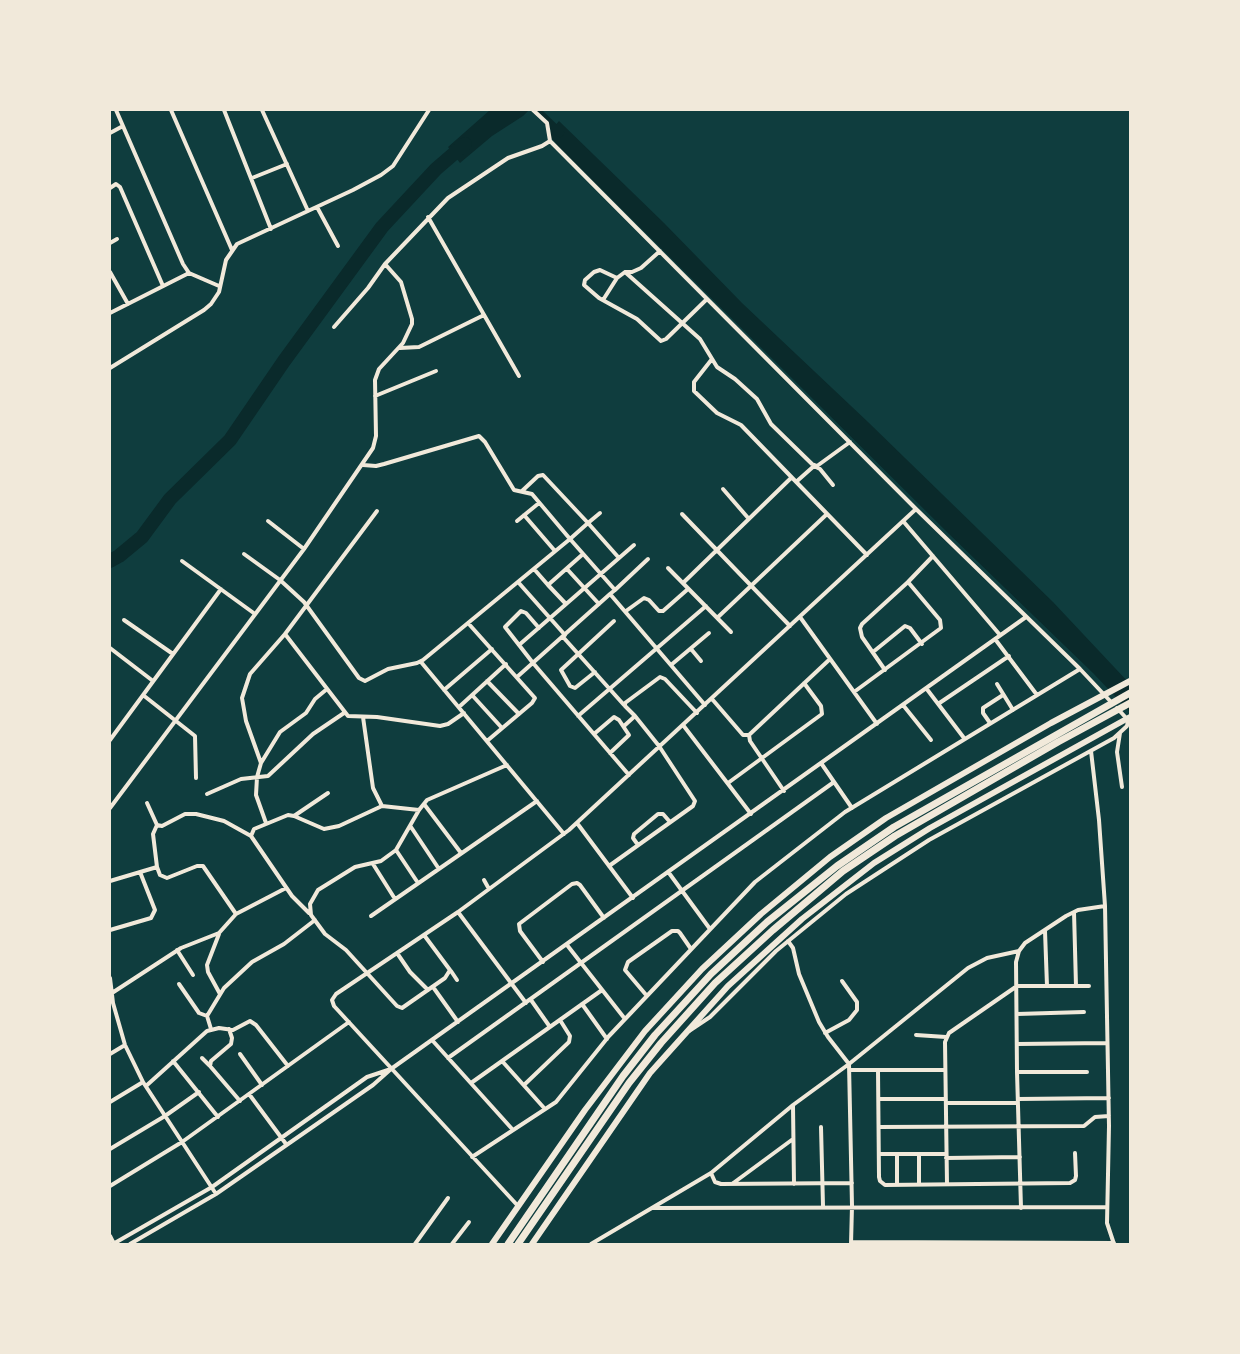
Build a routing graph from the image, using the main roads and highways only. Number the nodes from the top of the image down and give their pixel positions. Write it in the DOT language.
graph roads {
  1 [pos="1131,681"];
  2 [pos="1131,693"];
  3 [pos="1131,703"];
  4 [pos="1131,717"];
  5 [pos="492,1245"];
  6 [pos="508,1245"];
  7 [pos="518,1245"];
  8 [pos="532,1245"];
  1 -- 5 [label="main road"];
  2 -- 6 [label="highway"];
  3 -- 7 [label="highway"];
  4 -- 8 [label="main road"];
}
